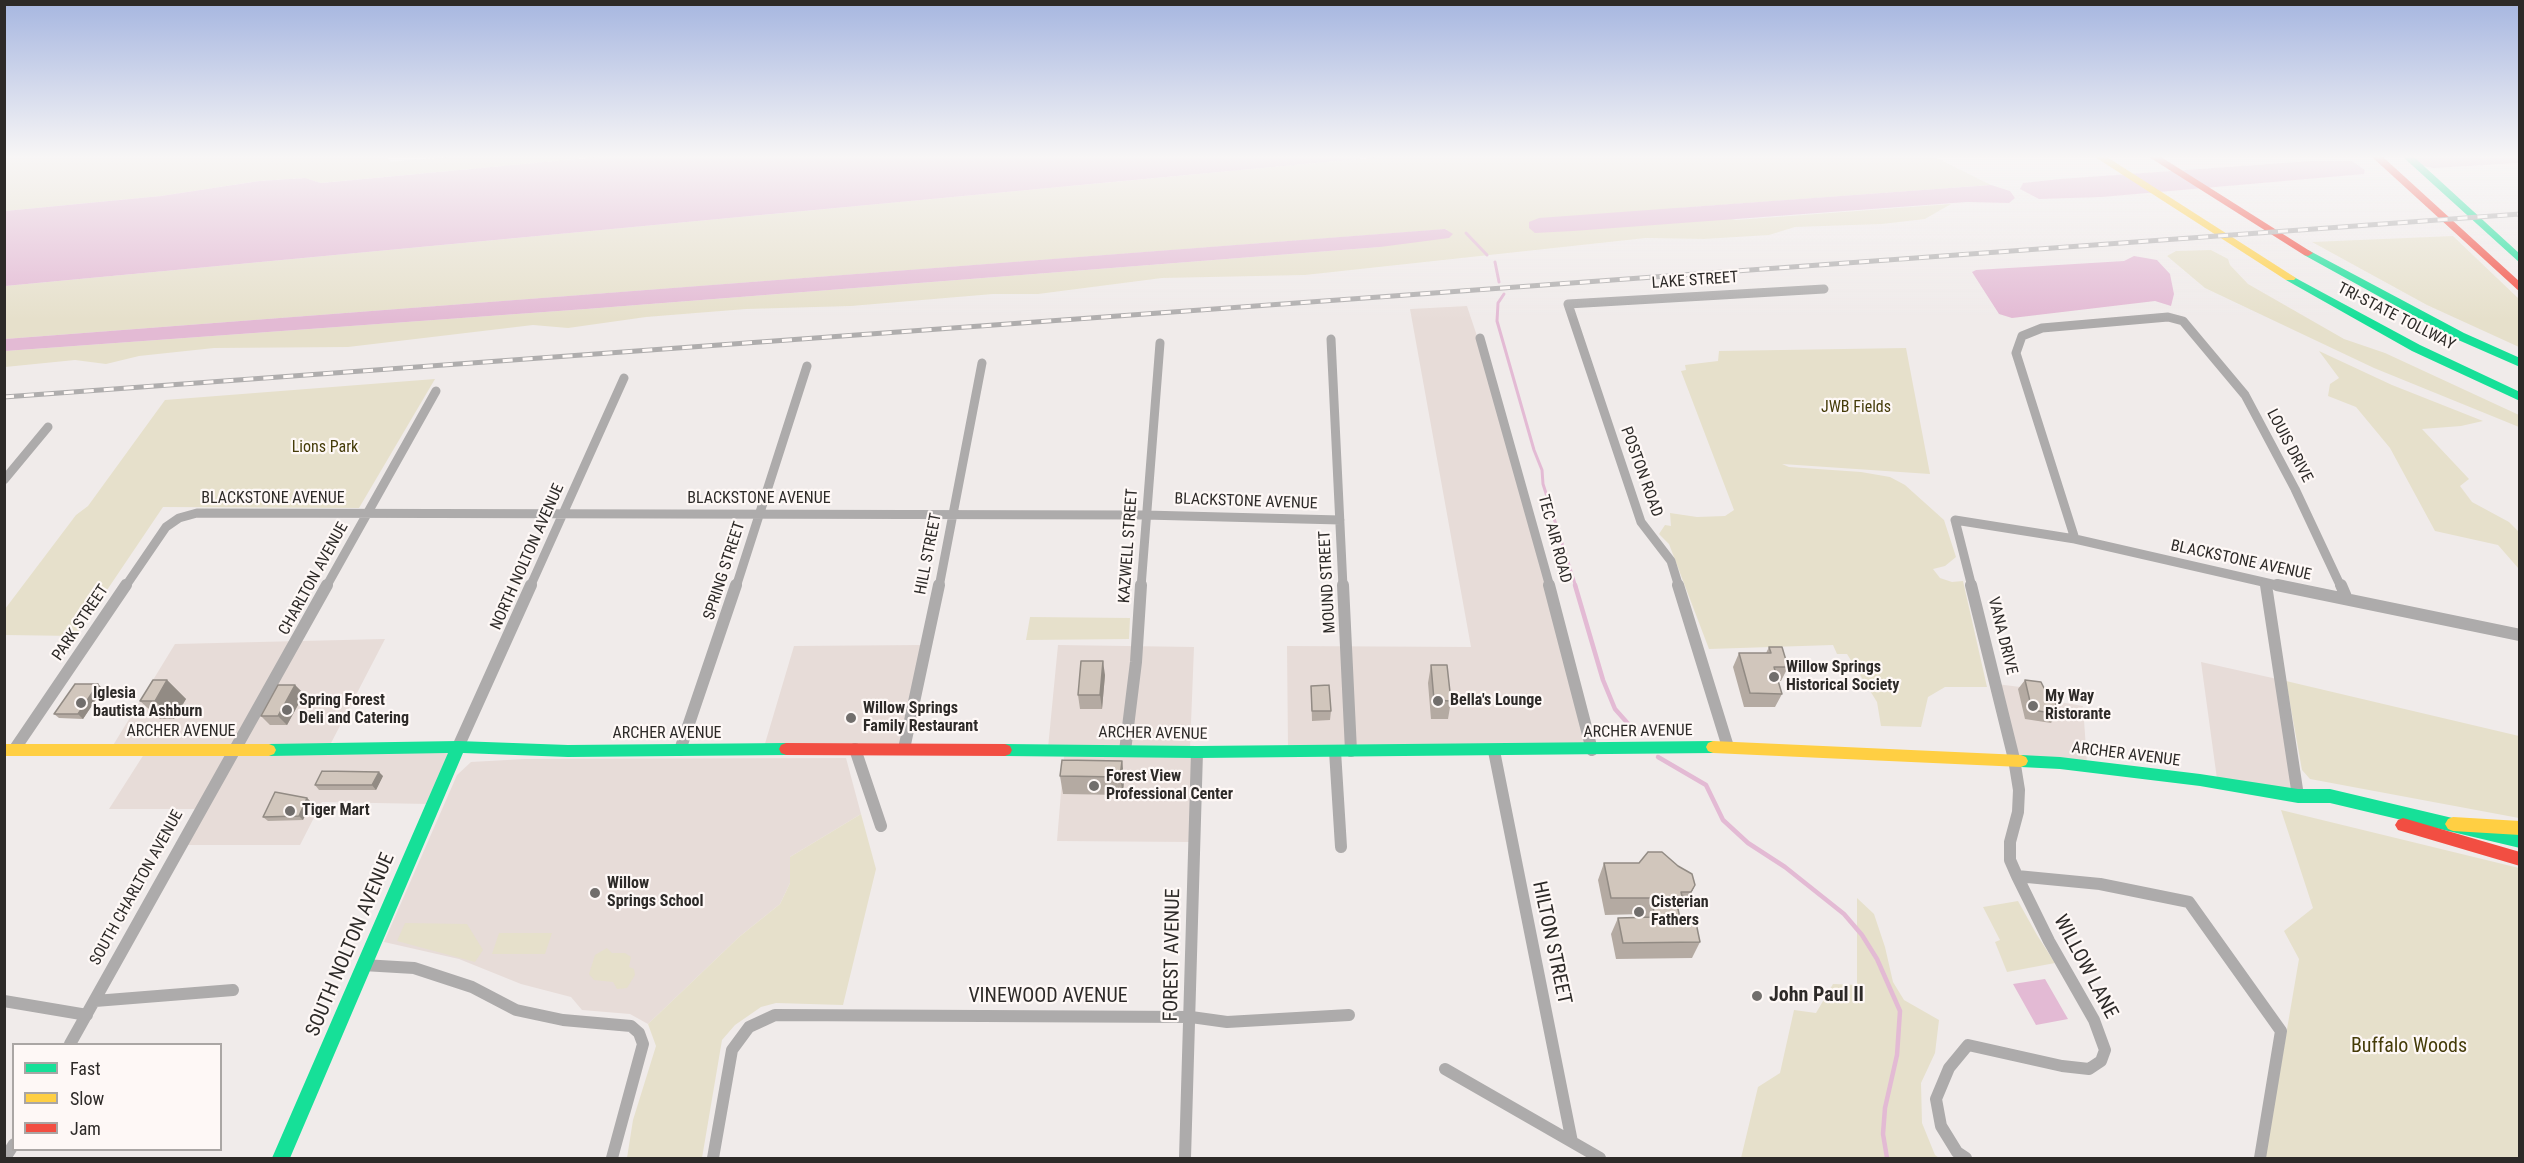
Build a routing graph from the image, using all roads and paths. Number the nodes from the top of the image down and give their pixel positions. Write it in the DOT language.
graph roads {
  1 [pos="2184,211"];
  2 [pos="2241,211"];
  3 [pos="2435,211"];
  4 [pos="2467,211"];
  5 [pos="2520,260"];
  6 [pos="1824,289"];
  7 [pos="2520,289"];
  8 [pos="1568,304"];
  9 [pos="1480,338"];
  10 [pos="1331,339"];
  11 [pos="1160,343"];
  12 [pos="982,363"];
  13 [pos="2520,363"];
  14 [pos="807,366"];
  15 [pos="624,378"];
  16 [pos="436,392"];
  17 [pos="2520,397"];
  18 [pos="48,427"];
  19 [pos="4,480"];
  20 [pos="760,513"];
  21 [pos="367,514"];
  22 [pos="562,514"];
  23 [pos="1145,514"];
  24 [pos="951,515"];
  25 [pos="179,518"];
  26 [pos="1340,520"];
  27 [pos="1955,520"];
  28 [pos="2075,539"];
  29 [pos="2266,583"];
  30 [pos="2347,599"];
  31 [pos="2520,635"];
  32 [pos="458,747"];
  33 [pos="1728,747"];
  34 [pos="234,748"];
  35 [pos="855,749"];
  36 [pos="904,749"];
  37 [pos="9,750"];
  38 [pos="680,750"];
  39 [pos="1592,750"];
  40 [pos="1125,751"];
  41 [pos="1335,751"];
  42 [pos="1351,751"];
  43 [pos="1494,751"];
  44 [pos="1197,752"];
  45 [pos="2014,759"];
  46 [pos="2298,796"];
  47 [pos="2453,824"];
  48 [pos="881,826"];
  49 [pos="2520,828"];
  50 [pos="2520,841"];
  51 [pos="1341,847"];
  52 [pos="2520,857"];
  53 [pos="2017,876"];
  54 [pos="363,965"];
  55 [pos="233,990"];
  56 [pos="4,1001"];
  57 [pos="94,1001"];
  58 [pos="87,1015"];
  59 [pos="1349,1015"];
  60 [pos="1191,1017"];
  61 [pos="71,1043"];
  62 [pos="1445,1069"];
  63 [pos="1572,1142"];
  64 [pos="281,1158"];
  65 [pos="612,1158"];
  66 [pos="712,1158"];
  67 [pos="1185,1158"];
  68 [pos="1600,1158"];
  69 [pos="1966,1158"];
  70 [pos="2259,1158"];
  1 -- 17 [label="main road, TRI-STATE TOLLWAY"];
  2 -- 13 [label="main road, TRI-STATE TOLLWAY"];
  3 -- 7 [label="main road"];
  4 -- 5 [label="main road"];
  6 -- 8 [label="street, LAKE STREET"];
  8 -- 33 [label="street, POSTON ROAD"];
  9 -- 39 [label="street, TEC AIR ROAD"];
  10 -- 26 [label="street, MOUND STREET"];
  11 -- 23 [label="street, KAZWELL STREET"];
  12 -- 24 [label="street, HILL STREET"];
  14 -- 20 [label="street, SPRING STREET"];
  15 -- 22 [label="street, NORTH NOLTON AVENUE"];
  16 -- 21 [label="street, CHARLTON AVENUE"];
  18 -- 19 [label="street"];
  20 -- 22 [label="street, BLACKSTONE AVENUE"];
  20 -- 24 [label="street, BLACKSTONE AVENUE"];
  20 -- 38 [label="street, SPRING STREET"];
  21 -- 22 [label="street, BLACKSTONE AVENUE"];
  21 -- 25 [label="street, BLACKSTONE AVENUE"];
  21 -- 34 [label="street, CHARLTON AVENUE"];
  22 -- 32 [label="street, NORTH NOLTON AVENUE"];
  23 -- 24 [label="street, BLACKSTONE AVENUE"];
  23 -- 26 [label="street, BLACKSTONE AVENUE"];
  23 -- 40 [label="street, KAZWELL STREET"];
  24 -- 36 [label="street, HILL STREET"];
  25 -- 37 [label="street, PARK STREET"];
  26 -- 42 [label="street, MOUND STREET"];
  27 -- 28 [label="street, BLACKSTONE AVENUE"];
  27 -- 45 [label="street, VANA DRIVE"];
  28 -- 29 [label="street, BLACKSTONE AVENUE"];
  28 -- 30 [label="street, LOUIS DRIVE"];
  29 -- 30 [label="street, BLACKSTONE AVENUE"];
  29 -- 46 [label="street"];
  30 -- 31 [label="street, BLACKSTONE AVENUE"];
  32 -- 34 [label="main road, ARCHER AVENUE"];
  32 -- 38 [label="main road, ARCHER AVENUE"];
  32 -- 54 [label="main road, SOUTH NOLTON AVENUE"];
  33 -- 39 [label="main road, ARCHER AVENUE"];
  33 -- 45 [label="main road, ARCHER AVENUE"];
  34 -- 37 [label="main road, ARCHER AVENUE"];
  34 -- 57 [label="street, SOUTH CHARLTON AVENUE"];
  35 -- 36 [label="main road, ARCHER AVENUE"];
  35 -- 38 [label="main road, ARCHER AVENUE"];
  35 -- 48 [label="street"];
  36 -- 40 [label="main road, ARCHER AVENUE"];
  39 -- 43 [label="main road, ARCHER AVENUE"];
  40 -- 44 [label="main road, ARCHER AVENUE"];
  41 -- 42 [label="main road, ARCHER AVENUE"];
  41 -- 44 [label="main road, ARCHER AVENUE"];
  41 -- 51 [label="street"];
  42 -- 43 [label="main road, ARCHER AVENUE"];
  43 -- 63 [label="street, HILTON STREET"];
  44 -- 60 [label="street, FOREST AVENUE"];
  45 -- 46 [label="main road, ARCHER AVENUE"];
  45 -- 53 [label="street, WILLOW LANE"];
  46 -- 47 [label="main road, ARCHER AVENUE"];
  46 -- 52 [label="main road, ARCHER AVENUE"];
  47 -- 49 [label="main road"];
  47 -- 50 [label="main road, ARCHER AVENUE"];
  53 -- 69 [label="street, WILLOW LANE"];
  53 -- 70 [label="street"];
  54 -- 64 [label="main road, SOUTH NOLTON AVENUE"];
  54 -- 65 [label="street"];
  55 -- 57 [label="street"];
  56 -- 58 [label="street"];
  57 -- 58 [label="street, SOUTH CHARLTON AVENUE"];
  58 -- 61 [label="street, SOUTH CHARLTON AVENUE"];
  59 -- 60 [label="street, VINEWOOD AVENUE"];
  60 -- 66 [label="street, VINEWOOD AVENUE"];
  60 -- 67 [label="street, FOREST AVENUE"];
  62 -- 63 [label="street"];
  63 -- 68 [label="street"];
}
